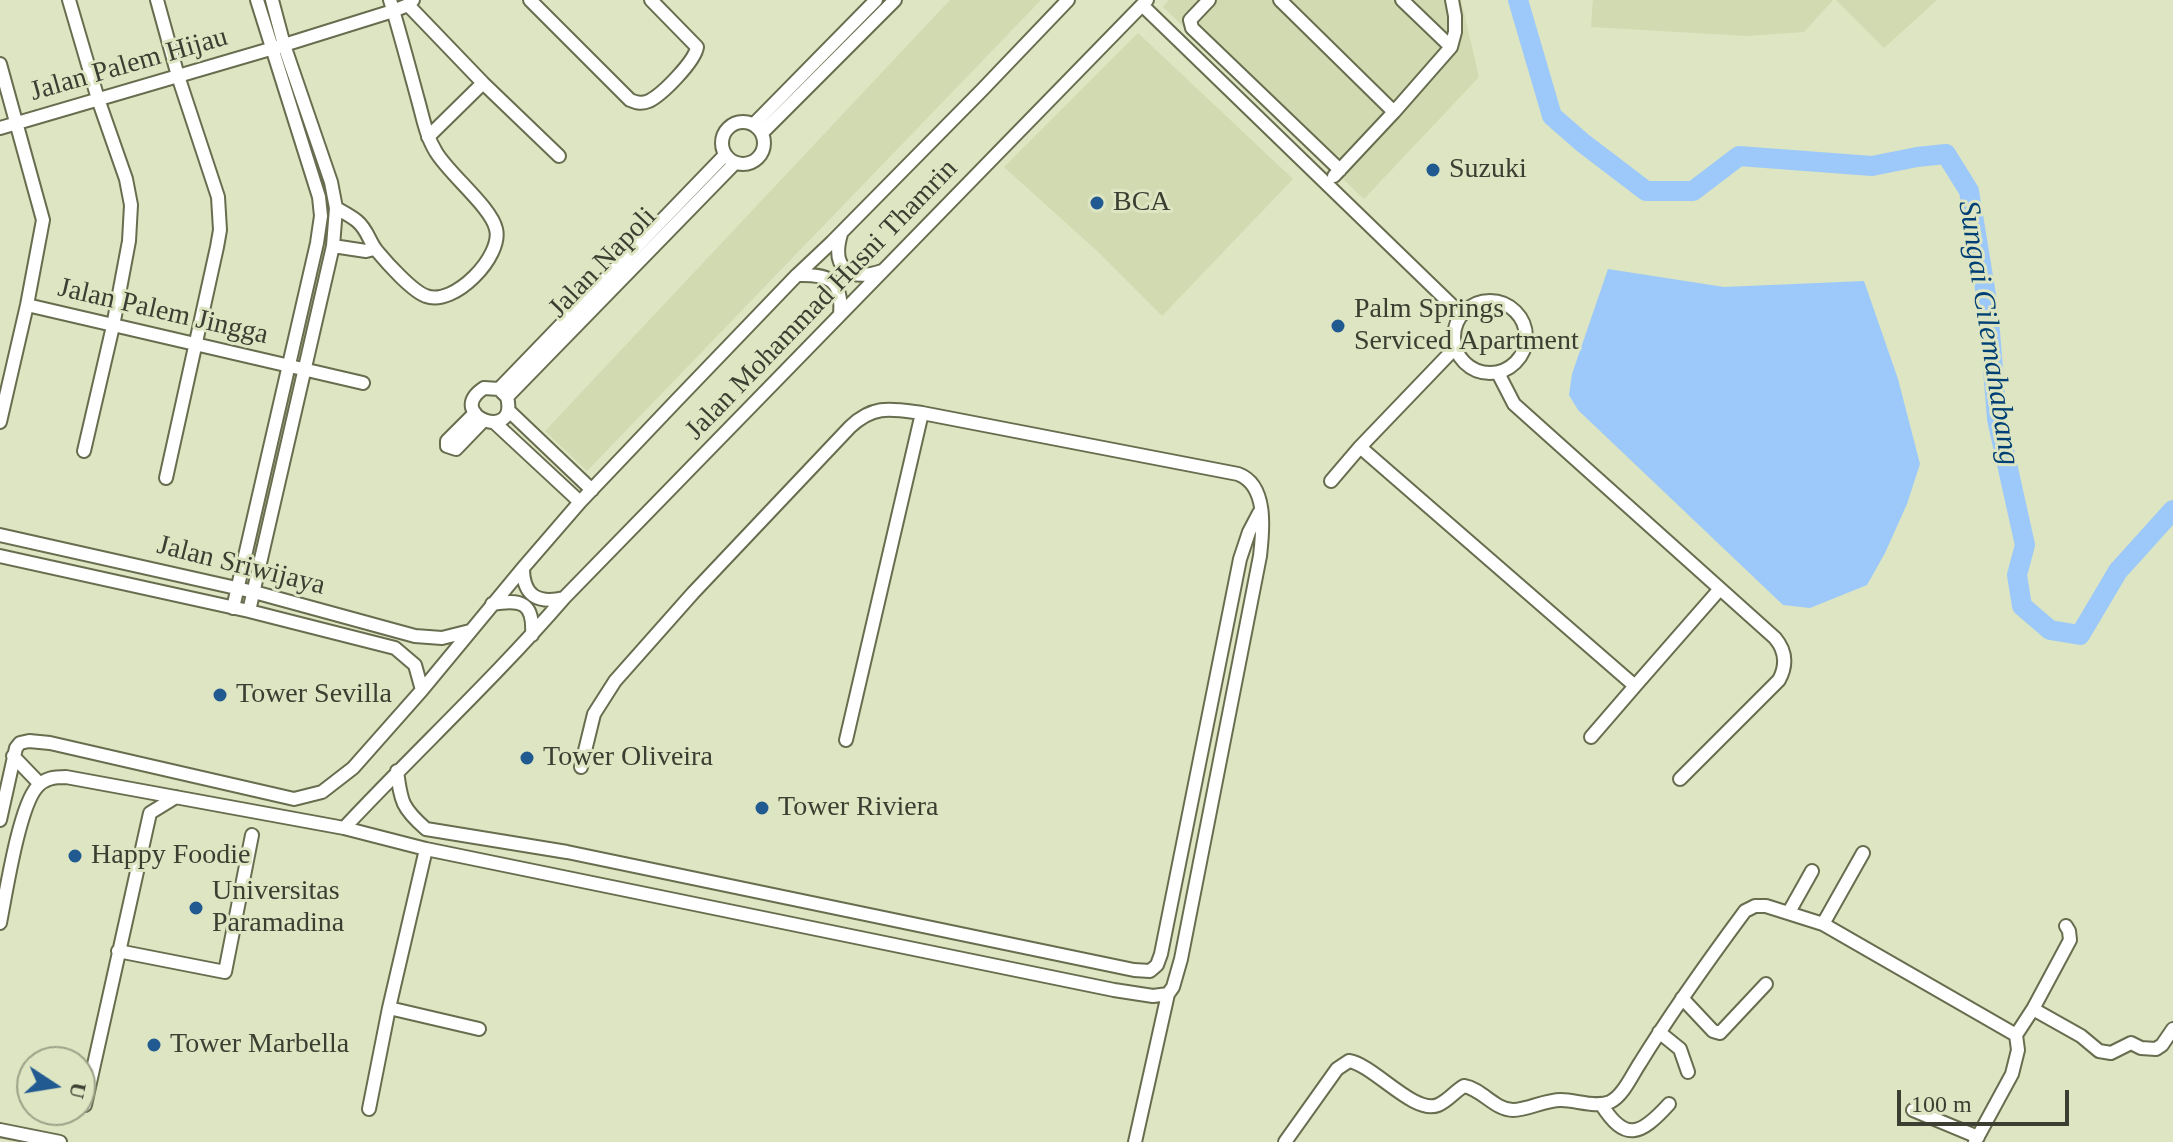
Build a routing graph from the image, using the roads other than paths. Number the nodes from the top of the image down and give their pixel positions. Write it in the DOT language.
graph roads {
  1 [pos="69,0"];
  2 [pos="157,0"];
  3 [pos="257,0"];
  4 [pos="272,0"];
  5 [pos="530,0"];
  6 [pos="651,0"];
  7 [pos="876,0"];
  8 [pos="895,0"];
  9 [pos="1068,0"];
  10 [pos="1209,0"];
  11 [pos="1280,0"];
  12 [pos="1402,0"];
  13 [pos="1452,0"];
  14 [pos="411,3"];
  15 [pos="1144,3"];
  16 [pos="391,5"];
  17 [pos="278,47"];
  18 [pos="1451,47"];
  19 [pos="0,64"];
  20 [pos="178,76"];
  21 [pos="483,83"];
  22 [pos="98,99"];
  23 [pos="1394,112"];
  24 [pos="17,123"];
  25 [pos="0,128"];
  26 [pos="758,129"];
  27 [pos="428,137"];
  28 [pos="559,156"];
  29 [pos="730,159"];
  30 [pos="1340,170"];
  31 [pos="1326,184"];
  32 [pos="336,208"];
  33 [pos="842,231"];
  34 [pos="333,246"];
  35 [pos="374,249"];
  36 [pos="885,270"];
  37 [pos="797,275"];
  38 [pos="27,305"];
  39 [pos="840,315"];
  40 [pos="1462,315"];
  41 [pos="113,326"];
  42 [pos="195,344"];
  43 [pos="1455,348"];
  44 [pos="288,366"];
  45 [pos="304,369"];
  46 [pos="1498,373"];
  47 [pos="363,383"];
  48 [pos="505,399"];
  49 [pos="922,413"];
  50 [pos="484,419"];
  51 [pos="0,422"];
  52 [pos="1360,447"];
  53 [pos="84,451"];
  54 [pos="166,478"];
  55 [pos="1331,481"];
  56 [pos="592,490"];
  57 [pos="580,502"];
  58 [pos="1260,511"];
  59 [pos="0,535"];
  60 [pos="0,556"];
  61 [pos="523,568"];
  62 [pos="239,582"];
  63 [pos="255,586"];
  64 [pos="1719,590"];
  65 [pos="564,598"];
  66 [pos="492,604"];
  67 [pos="233,608"];
  68 [pos="249,611"];
  69 [pos="470,631"];
  70 [pos="532,635"];
  71 [pos="1635,686"];
  72 [pos="422,690"];
  73 [pos="1591,737"];
  74 [pos="846,740"];
  75 [pos="13,756"];
  76 [pos="581,767"];
  77 [pos="397,771"];
  78 [pos="1680,779"];
  79 [pos="40,784"];
  80 [pos="176,797"];
  81 [pos="0,820"];
  82 [pos="344,828"];
  83 [pos="252,835"];
  84 [pos="426,849"];
  85 [pos="1863,853"];
  86 [pos="1812,871"];
  87 [pos="800,901"];
  88 [pos="1789,912"];
  89 [pos="0,923"];
  90 [pos="1823,924"];
  91 [pos="794,925"];
  92 [pos="2066,926"];
  93 [pos="118,951"];
  94 [pos="1766,984"];
  95 [pos="1168,994"];
  96 [pos="1682,998"];
  97 [pos="389,1008"];
  98 [pos="2033,1009"];
  99 [pos="479,1029"];
  100 [pos="2173,1029"];
  101 [pos="1659,1032"];
  102 [pos="2016,1035"];
  103 [pos="96,1054"];
  104 [pos="1688,1072"];
  105 [pos="1601,1104"];
  106 [pos="1669,1104"];
  107 [pos="369,1109"];
  108 [pos="1913,1110"];
  109 [pos="0,1130"];
  110 [pos="1976,1140"];
  111 [pos="60,1142"];
  112 [pos="1135,1142"];
  113 [pos="1285,1142"];
  1 -- 22 [label="street"];
  2 -- 20 [label="street"];
  3 -- 17 [label="street"];
  4 -- 17 [label="street"];
  5 -- 6 [label="street"];
  7 -- 26 [label="street, Jalan Napoli"];
  8 -- 26 [label="street, Jalan Napoli"];
  9 -- 33 [label="street, Jalan Mohammad Husni Thamrin"];
  10 -- 30 [label="street"];
  11 -- 23 [label="street"];
  12 -- 18 [label="street"];
  13 -- 18 [label="street"];
  14 -- 16 [label="street, Jalan Palem Hijau"];
  14 -- 21 [label="street"];
  15 -- 31 [label="street"];
  15 -- 36 [label="street, Jalan Mohammad Husni Thamrin"];
  16 -- 17 [label="street, Jalan Palem Hijau"];
  16 -- 27 [label="street"];
  17 -- 20 [label="street, Jalan Palem Hijau"];
  17 -- 32 [label="street"];
  17 -- 44 [label="street"];
  18 -- 23 [label="street"];
  19 -- 24 [label="street"];
  20 -- 22 [label="street, Jalan Palem Hijau"];
  20 -- 42 [label="street"];
  21 -- 27 [label="street"];
  21 -- 28 [label="street"];
  22 -- 24 [label="street, Jalan Palem Hijau"];
  22 -- 41 [label="street"];
  23 -- 30 [label="street"];
  24 -- 25 [label="street, Jalan Palem Hijau"];
  24 -- 38 [label="street"];
  26 -- 29 [label="street, Jalan Napoli"];
  26 -- 29 [label="street, Jalan Napoli"];
  27 -- 35 [label="street"];
  29 -- 48 [label="street, Jalan Napoli"];
  30 -- 31 [label="street"];
  31 -- 40 [label="street"];
  32 -- 34 [label="street"];
  32 -- 35 [label="street"];
  33 -- 36 [label="street"];
  33 -- 37 [label="street, Jalan Mohammad Husni Thamrin"];
  34 -- 35 [label="street"];
  34 -- 45 [label="street"];
  36 -- 39 [label="street, Jalan Mohammad Husni Thamrin"];
  37 -- 39 [label="street"];
  37 -- 56 [label="street, Jalan Mohammad Husni Thamrin"];
  38 -- 41 [label="street, Jalan Palem Jingga"];
  38 -- 51 [label="street"];
  39 -- 65 [label="street, Jalan Mohammad Husni Thamrin"];
  40 -- 43 [label="street"];
  40 -- 46 [label="street"];
  41 -- 42 [label="street, Jalan Palem Jingga"];
  41 -- 53 [label="street"];
  42 -- 44 [label="street, Jalan Palem Jingga"];
  42 -- 54 [label="street"];
  43 -- 46 [label="street"];
  43 -- 52 [label="street"];
  44 -- 45 [label="street, Jalan Palem Jingga"];
  44 -- 62 [label="street"];
  45 -- 47 [label="street, Jalan Palem Jingga"];
  45 -- 63 [label="street"];
  46 -- 64 [label="street"];
  48 -- 50 [label="street, Jalan Napoli"];
  48 -- 50 [label="street, Jalan Napoli"];
  48 -- 56 [label="street"];
  49 -- 58 [label="street"];
  49 -- 74 [label="street"];
  49 -- 76 [label="street"];
  50 -- 57 [label="street"];
  52 -- 55 [label="street"];
  52 -- 71 [label="street"];
  56 -- 57 [label="street, Jalan Mohammad Husni Thamrin"];
  57 -- 61 [label="street, Jalan Mohammad Husni Thamrin"];
  58 -- 87 [label="street"];
  58 -- 95 [label="street"];
  59 -- 62 [label="street, Jalan Sriwijaya"];
  60 -- 67 [label="street, Jalan Sriwijaya"];
  61 -- 65 [label="street"];
  61 -- 66 [label="street, Jalan Mohammad Husni Thamrin"];
  62 -- 63 [label="street, Jalan Sriwijaya"];
  62 -- 67 [label="street"];
  63 -- 68 [label="street"];
  63 -- 69 [label="street, Jalan Sriwijaya"];
  64 -- 71 [label="street"];
  64 -- 78 [label="street"];
  65 -- 70 [label="street, Jalan Mohammad Husni Thamrin"];
  66 -- 69 [label="street, Jalan Mohammad Husni Thamrin"];
  66 -- 70 [label="street"];
  67 -- 68 [label="street, Jalan Sriwijaya"];
  68 -- 72 [label="street, Jalan Sriwijaya"];
  69 -- 72 [label="street, Jalan Mohammad Husni Thamrin"];
  70 -- 77 [label="street, Jalan Mohammad Husni Thamrin"];
  71 -- 73 [label="street"];
  72 -- 75 [label="street, Jalan Mohammad Husni Thamrin"];
  75 -- 79 [label="street"];
  75 -- 81 [label="street"];
  77 -- 82 [label="street, Jalan Mohammad Husni Thamrin"];
  77 -- 87 [label="street"];
  79 -- 80 [label="street"];
  79 -- 89 [label="street"];
  80 -- 82 [label="street"];
  80 -- 93 [label="street"];
  82 -- 84 [label="street"];
  83 -- 93 [label="street"];
  84 -- 91 [label="street"];
  84 -- 97 [label="street"];
  85 -- 90 [label="street"];
  86 -- 88 [label="street"];
  87 -- 91 [label="street"];
  88 -- 90 [label="street"];
  88 -- 96 [label="street"];
  90 -- 102 [label="street"];
  91 -- 95 [label="street"];
  92 -- 98 [label="street"];
  93 -- 103 [label="street"];
  94 -- 96 [label="street"];
  95 -- 112 [label="street"];
  96 -- 101 [label="street"];
  97 -- 99 [label="street"];
  97 -- 107 [label="street"];
  98 -- 100 [label="street"];
  98 -- 102 [label="street"];
  101 -- 104 [label="street"];
  101 -- 105 [label="street"];
  102 -- 110 [label="street"];
  105 -- 106 [label="street"];
  105 -- 113 [label="street"];
  108 -- 110 [label="street"];
  109 -- 111 [label="street"];
}
